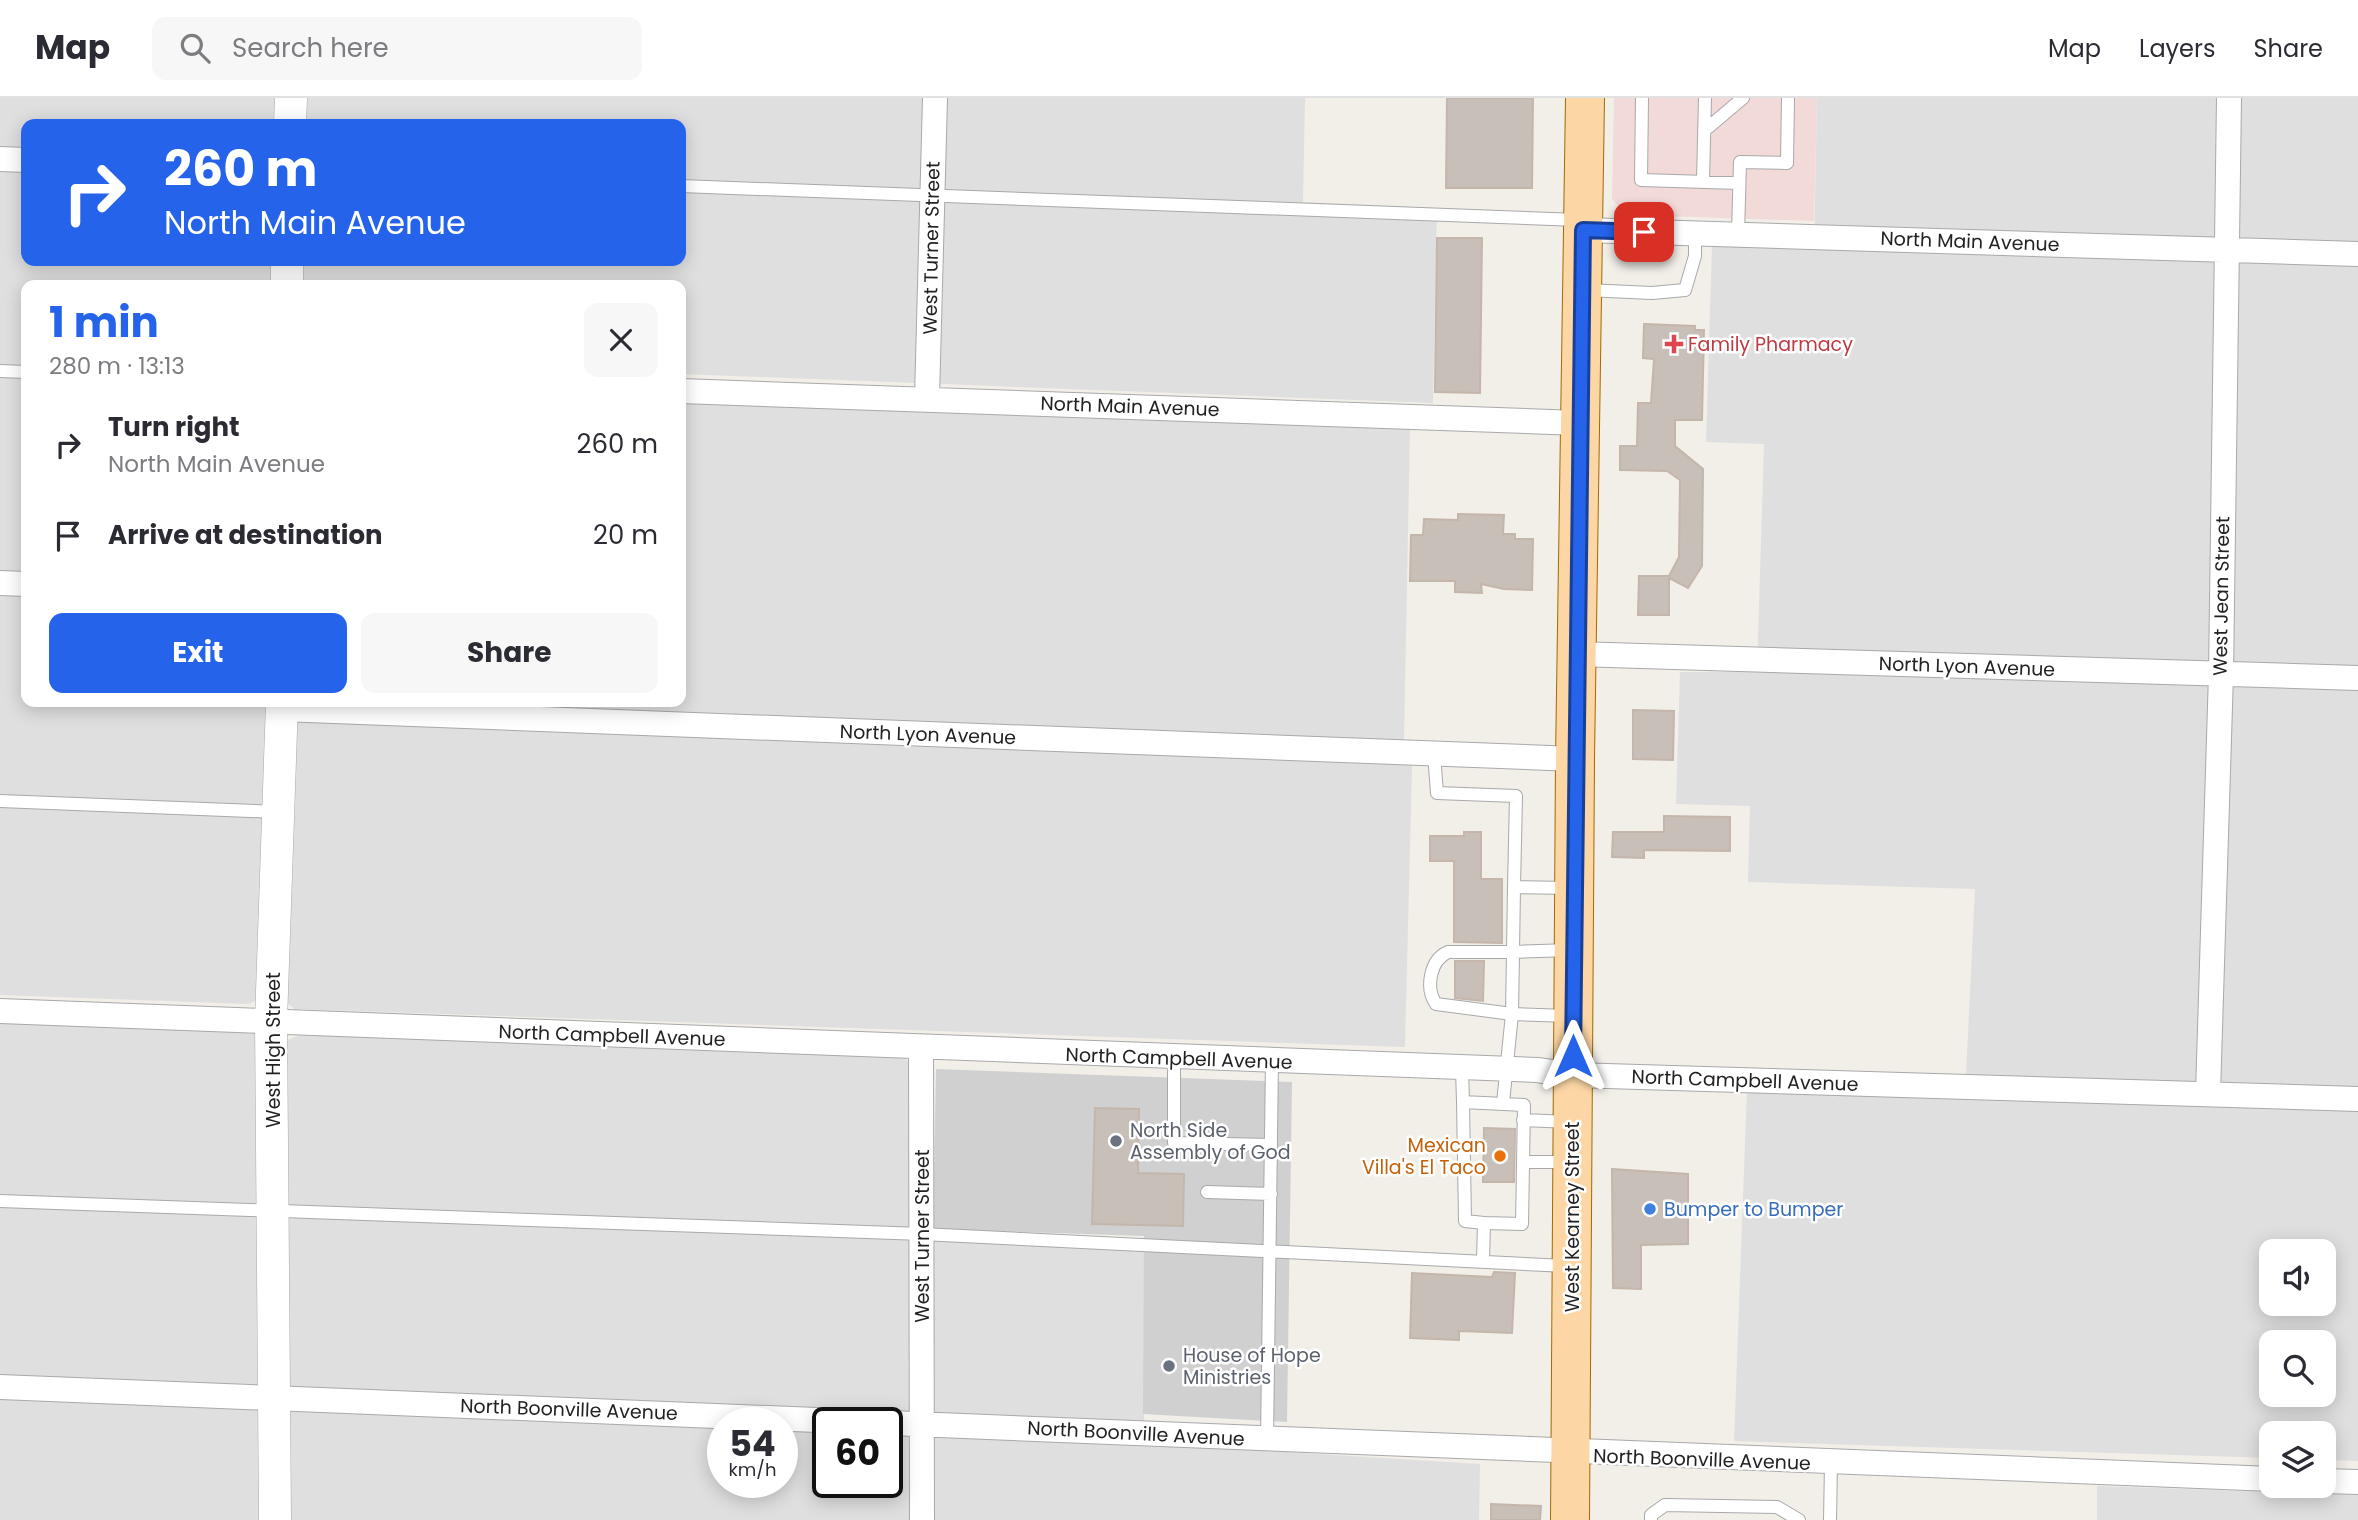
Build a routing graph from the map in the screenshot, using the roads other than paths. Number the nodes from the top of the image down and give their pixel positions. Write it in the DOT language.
graph roads {
  1 [pos="291,98"];
  2 [pos="934,98"];
  3 [pos="1585,98"];
  4 [pos="1642,98"];
  5 [pos="1705,98"];
  6 [pos="1743,98"];
  7 [pos="1787,98"];
  8 [pos="2228,98"];
  9 [pos="290,119"];
  10 [pos="1704,131"];
  11 [pos="0,159"];
  12 [pos="21,160"];
  13 [pos="1703,183"];
  14 [pos="1739,183"];
  15 [pos="686,186"];
  16 [pos="932,196"];
  17 [pos="1583,225"];
  18 [pos="1695,233"];
  19 [pos="1738,234"];
  20 [pos="2225,249"];
  21 [pos="2358,254"];
  22 [pos="1581,289"];
  23 [pos="0,371"];
  24 [pos="21,372"];
  25 [pos="686,391"];
  26 [pos="928,398"];
  27 [pos="1579,423"];
  28 [pos="0,583"];
  29 [pos="21,584"];
  30 [pos="1577,654"];
  31 [pos="2221,674"];
  32 [pos="2358,678"];
  33 [pos="282,707"];
  34 [pos="306,707"];
  35 [pos="1434,754"];
  36 [pos="1575,759"];
  37 [pos="0,801"];
  38 [pos="278,812"];
  39 [pos="1514,887"];
  40 [pos="1574,888"];
  41 [pos="1574,950"];
  42 [pos="1513,952"];
  43 [pos="0,1011"];
  44 [pos="1512,1014"];
  45 [pos="1573,1016"];
  46 [pos="271,1021"];
  47 [pos="921,1048"];
  48 [pos="1174,1057"];
  49 [pos="1272,1061"];
  50 [pos="1462,1068"];
  51 [pos="1507,1069"];
  52 [pos="1573,1075"];
  53 [pos="2208,1093"];
  54 [pos="2358,1099"];
  55 [pos="1463,1102"];
  56 [pos="1503,1103"];
  57 [pos="1523,1120"];
  58 [pos="1573,1122"];
  59 [pos="1271,1145"];
  60 [pos="1523,1162"];
  61 [pos="1573,1162"];
  62 [pos="1207,1192"];
  63 [pos="1271,1194"];
  64 [pos="0,1201"];
  65 [pos="274,1211"];
  66 [pos="1485,1223"];
  67 [pos="922,1234"];
  68 [pos="1270,1251"];
  69 [pos="1483,1261"];
  70 [pos="1572,1266"];
  71 [pos="0,1387"];
  72 [pos="276,1398"];
  73 [pos="923,1423"];
  74 [pos="1267,1440"];
  75 [pos="1571,1454"];
  76 [pos="1831,1463"];
  77 [pos="2259,1479"];
  78 [pos="2336,1481"];
  79 [pos="2358,1482"];
  80 [pos="1651,1518"];
  81 [pos="275,1520"];
  82 [pos="922,1520"];
  83 [pos="1570,1520"];
  84 [pos="1799,1520"];
  85 [pos="1830,1520"];
  1 -- 9 [label="street"];
  2 -- 16 [label="street, West Turner Street"];
  3 -- 17 [label="main road, West Kearney Street"];
  4 -- 13 [label="lane"];
  5 -- 10 [label="lane"];
  6 -- 10 [label="lane"];
  7 -- 14 [label="lane"];
  8 -- 20 [label="street, West Jean Street"];
  10 -- 13 [label="lane"];
  11 -- 12 [label="street"];
  13 -- 14 [label="lane"];
  14 -- 19 [label="lane"];
  15 -- 16 [label="lane"];
  16 -- 17 [label="lane"];
  16 -- 26 [label="street, West Turner Street"];
  17 -- 18 [label="street, North Main Avenue"];
  17 -- 22 [label="main road, West Kearney Street"];
  18 -- 19 [label="street, North Main Avenue"];
  18 -- 22 [label="lane"];
  19 -- 20 [label="street, North Main Avenue"];
  20 -- 21 [label="street, North Main Avenue"];
  20 -- 31 [label="street, West Jean Street"];
  22 -- 27 [label="main road, West Kearney Street"];
  23 -- 24 [label="lane"];
  25 -- 26 [label="street, North Main Avenue"];
  26 -- 27 [label="street, North Main Avenue"];
  27 -- 30 [label="main road, West Kearney Street"];
  28 -- 29 [label="street"];
  30 -- 31 [label="street, North Lyon Avenue"];
  30 -- 36 [label="main road, West Kearney Street"];
  31 -- 32 [label="street, North Lyon Avenue"];
  31 -- 53 [label="street, West Jean Street"];
  33 -- 38 [label="street, West High Street"];
  34 -- 35 [label="street, North Lyon Avenue"];
  35 -- 36 [label="street, North Lyon Avenue"];
  35 -- 39 [label="lane"];
  36 -- 40 [label="main road, West Kearney Street"];
  37 -- 38 [label="lane"];
  38 -- 46 [label="street, West High Street"];
  39 -- 40 [label="lane"];
  39 -- 42 [label="lane"];
  40 -- 41 [label="main road, West Kearney Street"];
  41 -- 42 [label="lane"];
  41 -- 45 [label="main road, West Kearney Street"];
  42 -- 44 [label="lane"];
  42 -- 44 [label="lane"];
  43 -- 46 [label="street, North Campbell Avenue"];
  44 -- 45 [label="lane"];
  44 -- 51 [label="lane"];
  45 -- 52 [label="main road, West Kearney Street"];
  46 -- 47 [label="street, North Campbell Avenue"];
  46 -- 65 [label="street, West High Street"];
  47 -- 48 [label="street, North Campbell Avenue"];
  47 -- 67 [label="street, West Turner Street"];
  48 -- 49 [label="street, North Campbell Avenue"];
  48 -- 59 [label="lane"];
  49 -- 50 [label="street, North Campbell Avenue"];
  49 -- 59 [label="lane"];
  50 -- 51 [label="street, North Campbell Avenue"];
  50 -- 55 [label="lane"];
  51 -- 52 [label="street, North Campbell Avenue"];
  51 -- 56 [label="lane"];
  52 -- 53 [label="street, North Campbell Avenue"];
  52 -- 58 [label="main road, West Kearney Street"];
  53 -- 54 [label="street, North Campbell Avenue"];
  55 -- 56 [label="lane"];
  55 -- 66 [label="lane"];
  56 -- 57 [label="lane"];
  57 -- 58 [label="lane"];
  57 -- 60 [label="lane"];
  58 -- 61 [label="main road, West Kearney Street"];
  59 -- 63 [label="lane"];
  60 -- 61 [label="lane"];
  60 -- 66 [label="lane"];
  61 -- 70 [label="main road, West Kearney Street"];
  62 -- 63 [label="lane"];
  63 -- 68 [label="lane"];
  64 -- 65 [label="lane"];
  65 -- 67 [label="lane"];
  65 -- 72 [label="street, West High Street"];
  66 -- 69 [label="lane"];
  67 -- 68 [label="lane"];
  67 -- 73 [label="street, West Turner Street"];
  68 -- 69 [label="lane"];
  68 -- 74 [label="lane"];
  69 -- 70 [label="lane"];
  70 -- 75 [label="main road, West Kearney Street"];
  71 -- 72 [label="street, North Boonville Avenue"];
  72 -- 73 [label="street, North Boonville Avenue"];
  72 -- 81 [label="street, West High Street"];
  73 -- 74 [label="street, North Boonville Avenue"];
  73 -- 82 [label="street, West Turner Street"];
  74 -- 75 [label="street, North Boonville Avenue"];
  75 -- 76 [label="street, North Boonville Avenue"];
  75 -- 83 [label="main road, West Kearney Street"];
  76 -- 77 [label="street, North Boonville Avenue"];
  76 -- 85 [label="lane"];
  78 -- 79 [label="street"];
  80 -- 84 [label="lane"];
}
